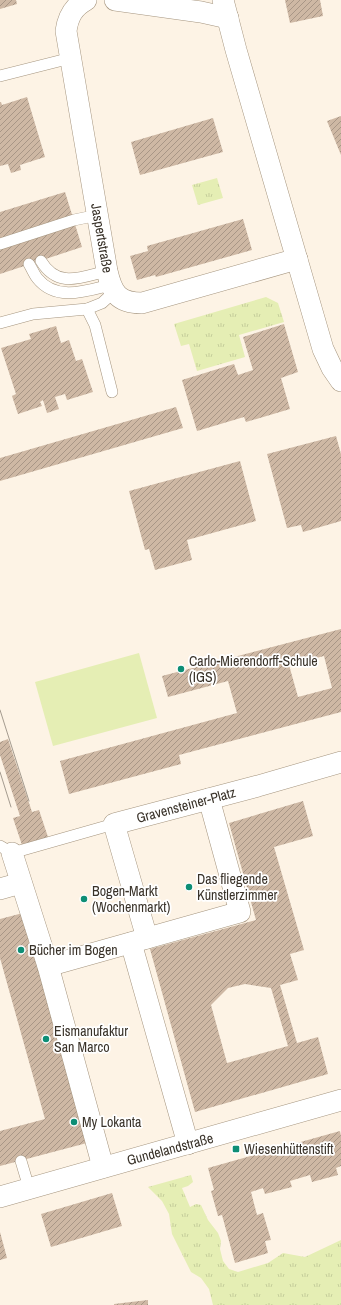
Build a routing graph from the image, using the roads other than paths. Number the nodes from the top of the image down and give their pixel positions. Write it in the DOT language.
graph roads {
  1 [pos="86,0"];
  2 [pos="115,0"];
  3 [pos="226,9"];
  4 [pos="71,58"];
  5 [pos="0,76"];
  6 [pos="98,214"];
  7 [pos="0,244"];
  8 [pos="297,259"];
  9 [pos="41,261"];
  10 [pos="29,264"];
  11 [pos="111,283"];
  12 [pos="87,309"];
  13 [pos="0,323"];
  14 [pos="341,381"];
  15 [pos="112,392"];
  16 [pos="341,762"];
  17 [pos="209,799"];
  18 [pos="114,824"];
  19 [pos="6,850"];
  20 [pos="21,883"];
  21 [pos="0,889"];
  22 [pos="139,940"];
  23 [pos="48,966"];
  24 [pos="341,1100"];
  25 [pos="188,1144"];
  26 [pos="22,1160"];
  27 [pos="103,1167"];
  28 [pos="29,1188"];
  29 [pos="0,1197"];
  1 -- 4 [label="street, Jaspertstraße"];
  2 -- 3 [label="street"];
  3 -- 8 [label="street"];
  4 -- 5 [label="lane"];
  4 -- 6 [label="street, Jaspertstraße"];
  6 -- 7 [label="lane"];
  6 -- 11 [label="street, Jaspertstraße"];
  8 -- 11 [label="street, Jaspertstraße"];
  8 -- 14 [label="street"];
  9 -- 11 [label="lane"];
  10 -- 11 [label="lane"];
  11 -- 12 [label="lane"];
  12 -- 13 [label="lane"];
  12 -- 15 [label="lane"];
  16 -- 17 [label="street, Gravensteiner-Platz"];
  17 -- 18 [label="street, Gravensteiner-Platz"];
  17 -- 22 [label="street"];
  18 -- 19 [label="lane"];
  18 -- 22 [label="street"];
  19 -- 20 [label="street"];
  20 -- 21 [label="street"];
  20 -- 23 [label="street"];
  22 -- 23 [label="street"];
  22 -- 25 [label="street"];
  23 -- 27 [label="street"];
  24 -- 25 [label="street, Gundelandstraße"];
  25 -- 27 [label="street, Gundelandstraße"];
  26 -- 28 [label="lane"];
  27 -- 28 [label="street, Gundelandstraße"];
  28 -- 29 [label="street, Gundelandstraße"];
}
